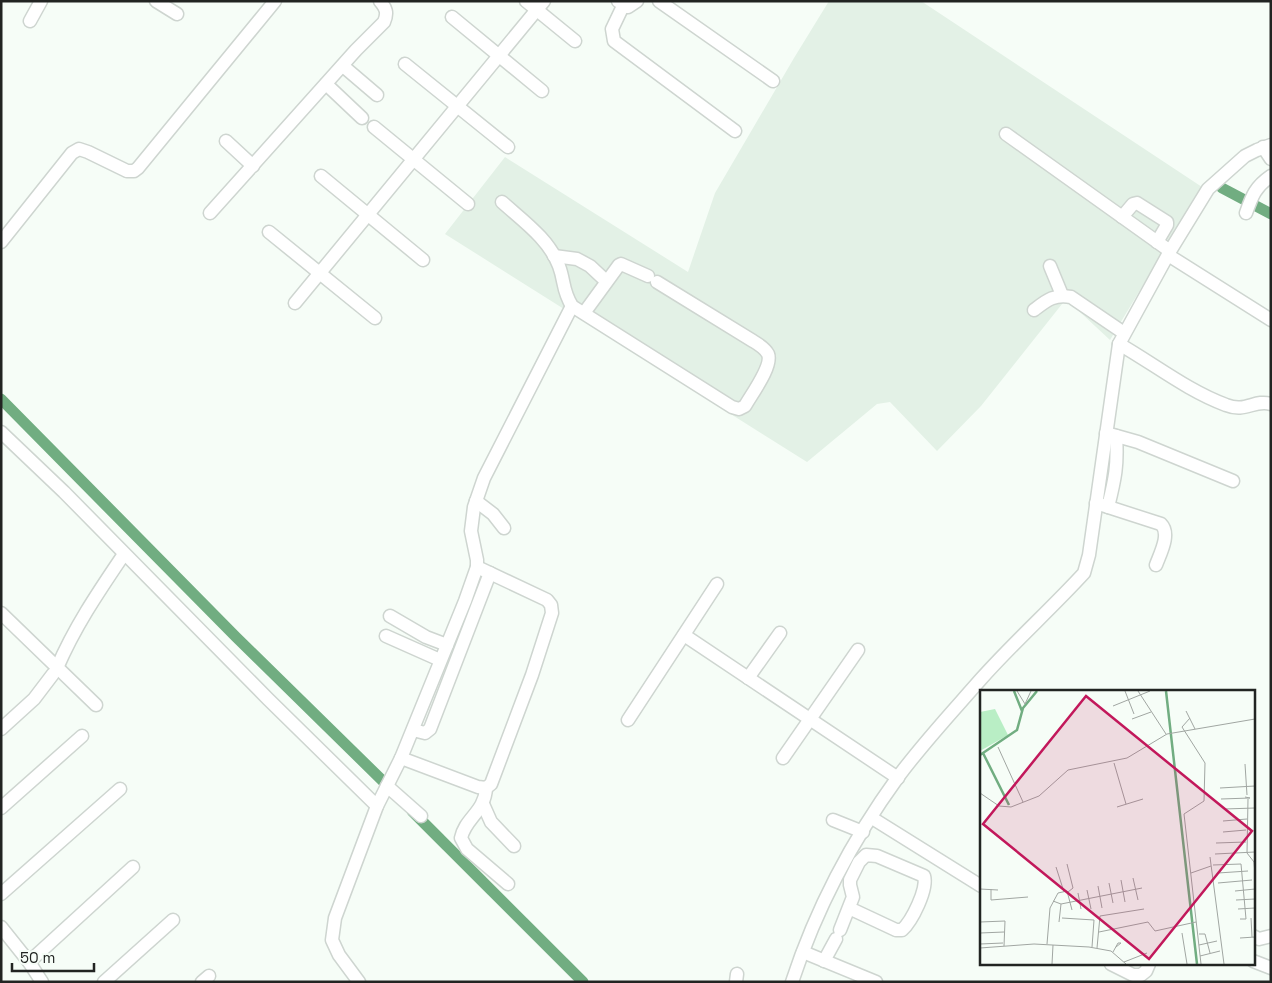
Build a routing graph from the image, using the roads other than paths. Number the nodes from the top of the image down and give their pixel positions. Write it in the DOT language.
graph roads {
  1 [pos="41,1"];
  2 [pos="156,1"];
  3 [pos="275,1"];
  4 [pos="380,1"];
  5 [pos="526,1"];
  6 [pos="637,1"];
  7 [pos="659,1"];
  8 [pos="621,3"];
  9 [pos="540,6"];
  10 [pos="177,14"];
  11 [pos="452,17"];
  12 [pos="30,21"];
  13 [pos="575,41"];
  14 [pos="500,55"];
  15 [pos="405,64"];
  16 [pos="343,66"];
  17 [pos="773,81"];
  18 [pos="326,84"];
  19 [pos="542,91"];
  20 [pos="377,95"];
  21 [pos="458,107"];
  22 [pos="362,118"];
  23 [pos="374,127"];
  24 [pos="736,131"];
  25 [pos="1006,134"];
  26 [pos="226,141"];
  27 [pos="1267,146"];
  28 [pos="508,147"];
  29 [pos="1271,159"];
  30 [pos="414,160"];
  31 [pos="253,166"];
  32 [pos="321,176"];
  33 [pos="1271,176"];
  34 [pos="502,202"];
  35 [pos="468,204"];
  36 [pos="210,213"];
  37 [pos="1246,213"];
  38 [pos="369,215"];
  39 [pos="1122,217"];
  40 [pos="270,232"];
  41 [pos="1,242"];
  42 [pos="1157,242"];
  43 [pos="1169,253"];
  44 [pos="554,256"];
  45 [pos="423,260"];
  46 [pos="1050,266"];
  47 [pos="320,273"];
  48 [pos="606,281"];
  49 [pos="1062,296"];
  50 [pos="295,304"];
  51 [pos="572,306"];
  52 [pos="1034,310"];
  53 [pos="584,313"];
  54 [pos="375,318"];
  55 [pos="1271,320"];
  56 [pos="1121,339"];
  57 [pos="1271,404"];
  58 [pos="1,432"];
  59 [pos="1111,435"];
  60 [pos="1233,481"];
  61 [pos="476,500"];
  62 [pos="1102,505"];
  63 [pos="504,528"];
  64 [pos="124,554"];
  65 [pos="1156,565"];
  66 [pos="477,567"];
  67 [pos="490,573"];
  68 [pos="717,584"];
  69 [pos="1,613"];
  70 [pos="390,616"];
  71 [pos="780,633"];
  72 [pos="684,634"];
  73 [pos="386,636"];
  74 [pos="447,645"];
  75 [pos="858,650"];
  76 [pos="440,660"];
  77 [pos="55,671"];
  78 [pos="748,678"];
  79 [pos="96,706"];
  80 [pos="810,719"];
  81 [pos="628,720"];
  82 [pos="1,729"];
  83 [pos="413,730"];
  84 [pos="82,736"];
  85 [pos="401,758"];
  86 [pos="783,758"];
  87 [pos="898,778"];
  88 [pos="486,788"];
  89 [pos="120,789"];
  90 [pos="382,795"];
  91 [pos="483,804"];
  92 [pos="1,808"];
  93 [pos="421,816"];
  94 [pos="872,818"];
  95 [pos="833,820"];
  96 [pos="863,832"];
  97 [pos="514,846"];
  98 [pos="133,867"];
  99 [pos="508,884"];
  100 [pos="980,885"];
  101 [pos="1,894"];
  102 [pos="849,908"];
  103 [pos="173,920"];
  104 [pos="1,927"];
  105 [pos="1254,936"];
  106 [pos="1271,936"];
  107 [pos="803,952"];
  108 [pos="824,961"];
  109 [pos="1254,961"];
  110 [pos="29,962"];
  111 [pos="1115,966"];
  112 [pos="1148,966"];
  113 [pos="1271,968"];
  114 [pos="1144,979"];
  115 [pos="42,982"];
  116 [pos="104,982"];
  117 [pos="359,982"];
  118 [pos="792,982"];
  119 [pos="876,982"];
  1 -- 12 [label="street"];
  2 -- 10 [label="street"];
  3 -- 41 [label="street"];
  4 -- 16 [label="street"];
  5 -- 9 [label="street"];
  6 -- 8 [label="street"];
  7 -- 17 [label="street"];
  8 -- 24 [label="street"];
  9 -- 13 [label="street"];
  9 -- 14 [label="street"];
  11 -- 14 [label="street"];
  14 -- 19 [label="street"];
  14 -- 21 [label="street"];
  15 -- 21 [label="street"];
  16 -- 18 [label="street"];
  16 -- 20 [label="street"];
  18 -- 22 [label="street"];
  18 -- 31 [label="street"];
  21 -- 28 [label="street"];
  21 -- 30 [label="street"];
  23 -- 30 [label="street"];
  25 -- 39 [label="street"];
  26 -- 31 [label="street"];
  27 -- 29 [label="street"];
  27 -- 43 [label="street"];
  30 -- 35 [label="street"];
  30 -- 38 [label="street"];
  31 -- 36 [label="street"];
  32 -- 38 [label="street"];
  33 -- 37 [label="street"];
  34 -- 44 [label="street"];
  38 -- 45 [label="street"];
  38 -- 47 [label="street"];
  39 -- 42 [label="street"];
  39 -- 42 [label="street"];
  40 -- 47 [label="street"];
  42 -- 43 [label="street"];
  43 -- 55 [label="street"];
  43 -- 56 [label="street"];
  44 -- 48 [label="street"];
  44 -- 51 [label="street"];
  46 -- 49 [label="street"];
  47 -- 50 [label="street"];
  47 -- 54 [label="street"];
  48 -- 53 [label="street"];
  48 -- 53 [label="street"];
  49 -- 52 [label="street"];
  49 -- 56 [label="street"];
  51 -- 53 [label="street"];
  51 -- 61 [label="street"];
  56 -- 57 [label="street"];
  56 -- 59 [label="street"];
  58 -- 64 [label="street"];
  59 -- 60 [label="street"];
  59 -- 62 [label="street"];
  61 -- 63 [label="street"];
  61 -- 66 [label="street"];
  62 -- 65 [label="street"];
  62 -- 87 [label="street"];
  64 -- 77 [label="street"];
  64 -- 90 [label="street"];
  66 -- 67 [label="street"];
  66 -- 74 [label="street"];
  67 -- 83 [label="street"];
  67 -- 88 [label="street"];
  68 -- 72 [label="street"];
  69 -- 77 [label="street"];
  70 -- 74 [label="street"];
  71 -- 78 [label="street"];
  72 -- 78 [label="street"];
  72 -- 81 [label="street"];
  73 -- 76 [label="street"];
  74 -- 76 [label="street"];
  75 -- 80 [label="street"];
  76 -- 83 [label="street"];
  77 -- 79 [label="street"];
  77 -- 82 [label="street"];
  78 -- 80 [label="street"];
  80 -- 86 [label="street"];
  80 -- 87 [label="street"];
  83 -- 85 [label="street"];
  84 -- 92 [label="street"];
  85 -- 88 [label="street"];
  85 -- 90 [label="street"];
  87 -- 94 [label="street"];
  88 -- 91 [label="street"];
  89 -- 101 [label="street"];
  90 -- 93 [label="street"];
  90 -- 117 [label="street"];
  91 -- 97 [label="street"];
  91 -- 99 [label="street"];
  94 -- 96 [label="street"];
  94 -- 100 [label="street"];
  95 -- 96 [label="street"];
  96 -- 107 [label="street"];
  98 -- 110 [label="street"];
  102 -- 102 [label="street"];
  102 -- 108 [label="street"];
  103 -- 116 [label="street"];
  104 -- 110 [label="street"];
  105 -- 106 [label="street"];
  107 -- 108 [label="street"];
  107 -- 118 [label="street"];
  108 -- 119 [label="street"];
  109 -- 113 [label="street"];
  110 -- 115 [label="street"];
  111 -- 114 [label="street"];
  112 -- 114 [label="street"];
}
